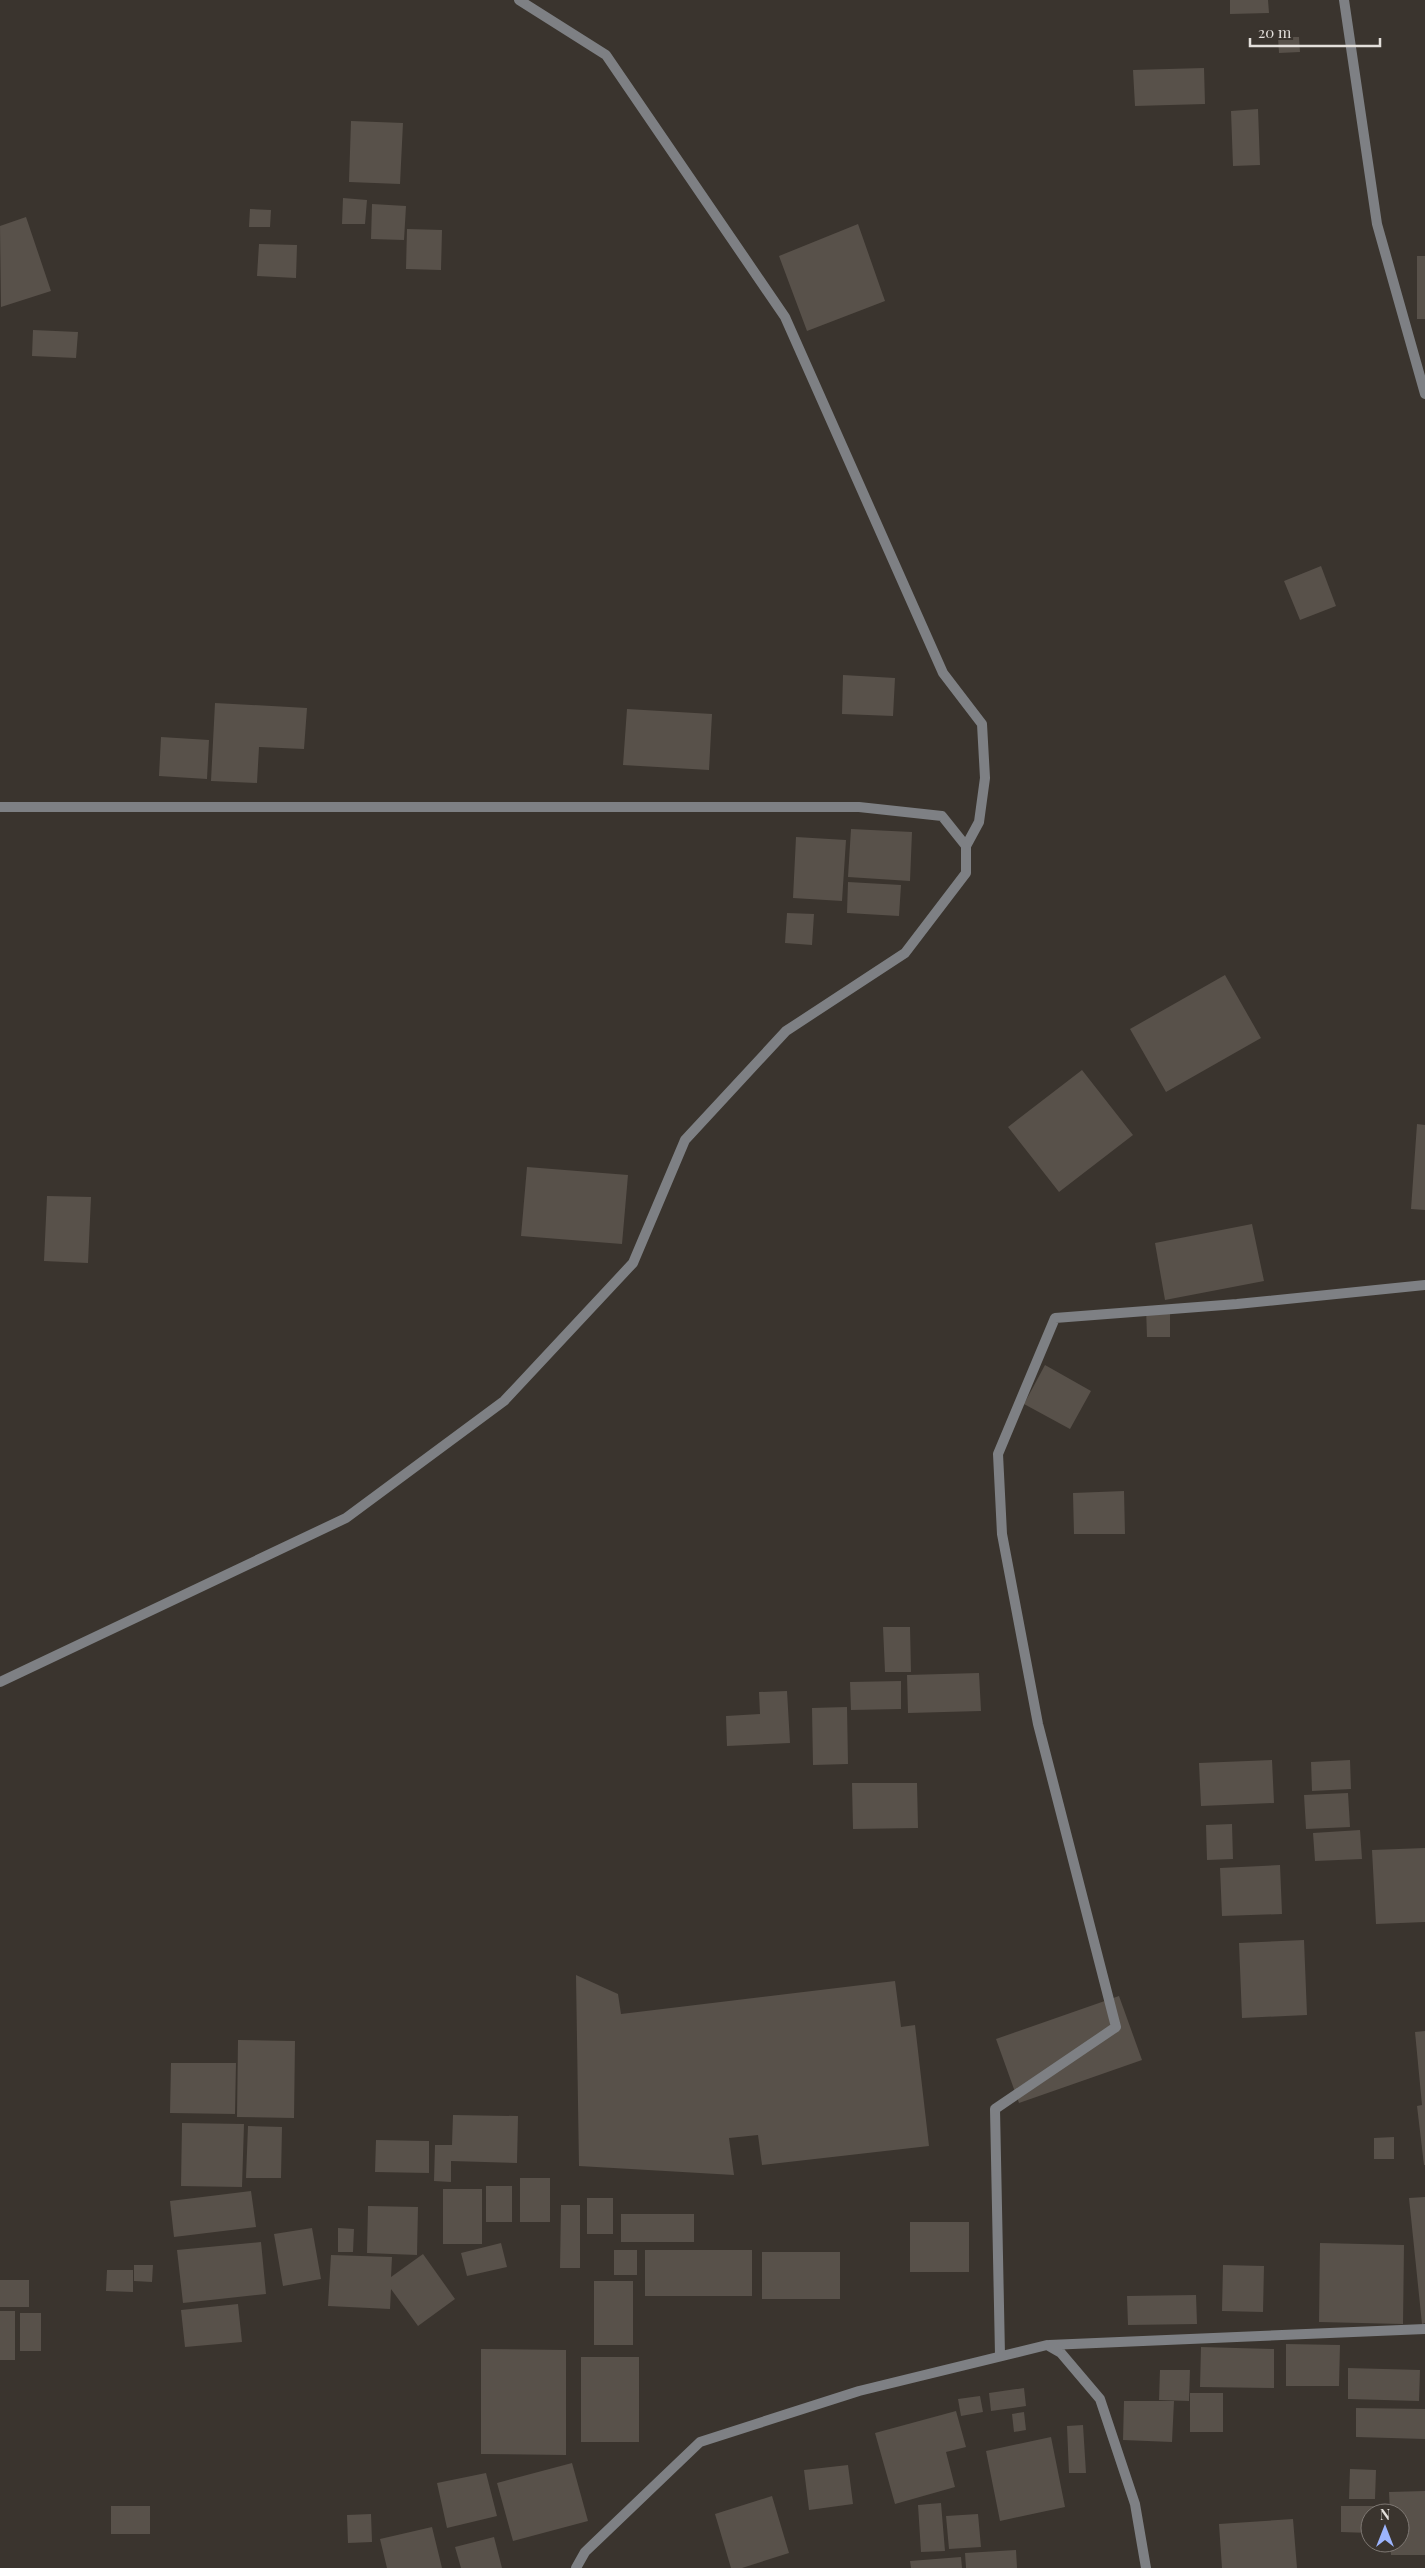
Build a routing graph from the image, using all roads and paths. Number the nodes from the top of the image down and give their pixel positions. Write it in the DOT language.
graph roads {
  1 [pos="519,0"];
  2 [pos="1344,0"];
  3 [pos="1425,394"];
  4 [pos="0,807"];
  5 [pos="966,846"];
  6 [pos="1425,1286"];
  7 [pos="0,1682"];
  8 [pos="1425,2329"];
  9 [pos="1047,2345"];
  10 [pos="1000,2355"];
  11 [pos="576,2568"];
  12 [pos="1146,2568"];
  1 -- 5 [label="street"];
  2 -- 3 [label="street"];
  4 -- 5 [label="street"];
  5 -- 7 [label="street"];
  6 -- 10 [label="street"];
  8 -- 9 [label="street"];
  9 -- 10 [label="street"];
  9 -- 12 [label="street"];
  10 -- 11 [label="street"];
}
